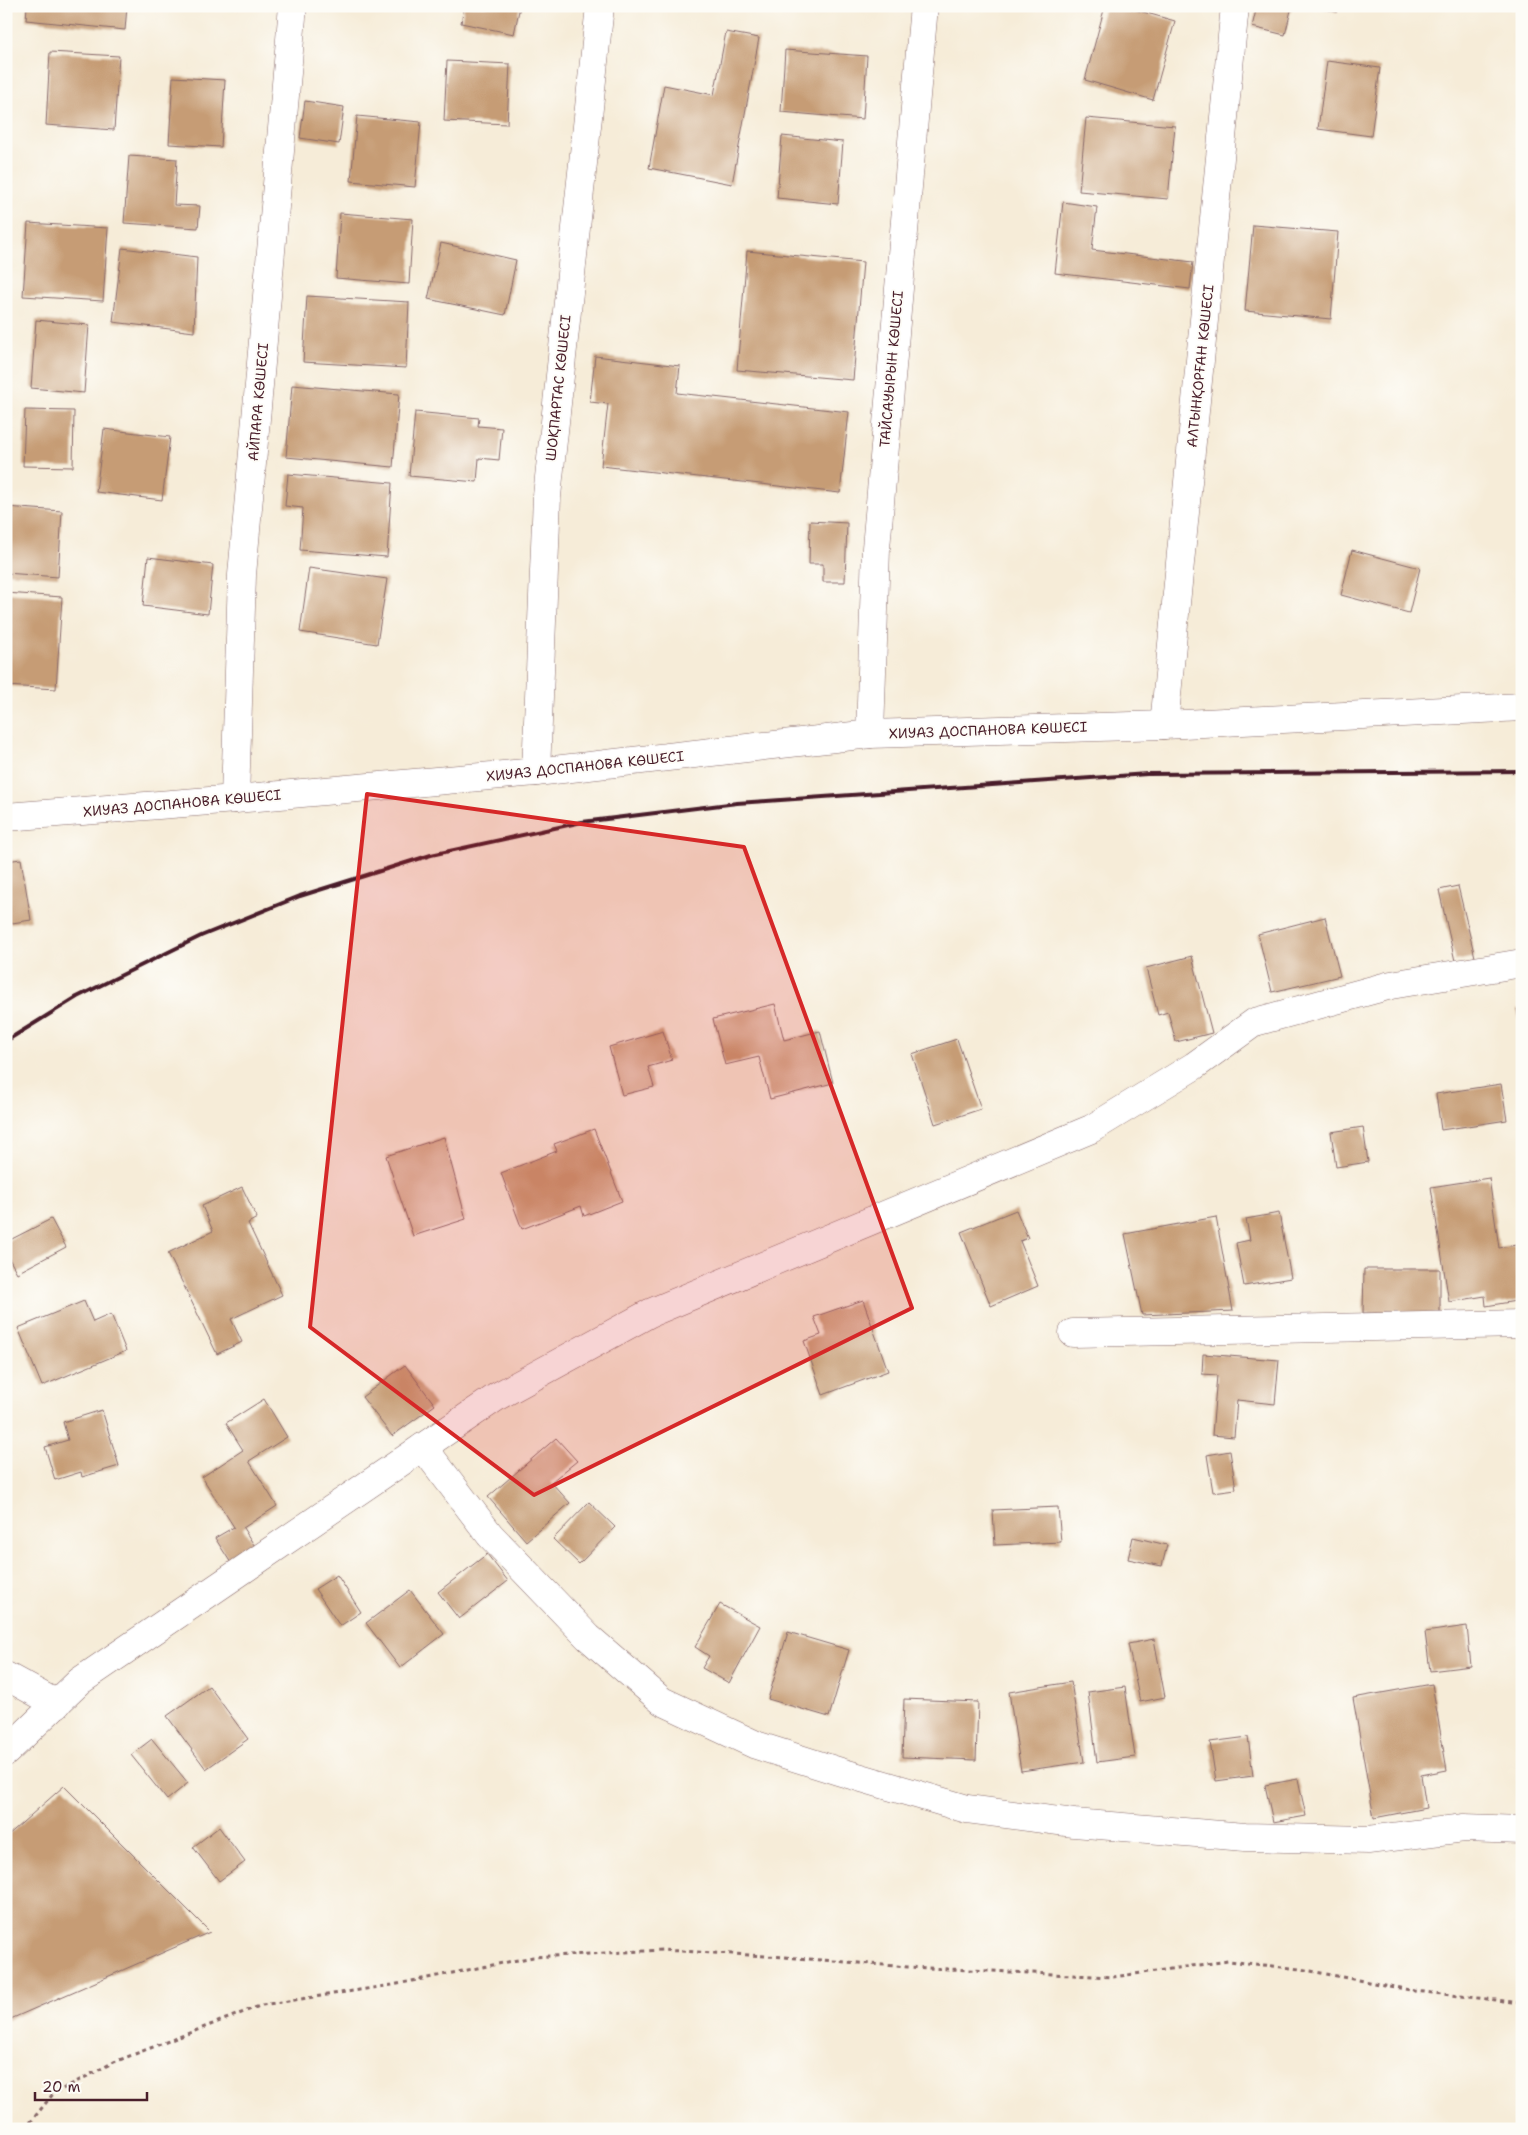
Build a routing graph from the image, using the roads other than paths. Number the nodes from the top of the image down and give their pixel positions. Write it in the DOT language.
graph roads {
  1 [pos="294,6"];
  2 [pos="600,6"];
  3 [pos="924,6"];
  4 [pos="1235,6"];
  5 [pos="1522,707"];
  6 [pos="1164,725"];
  7 [pos="870,734"];
  8 [pos="536,772"];
  9 [pos="235,800"];
  10 [pos="6,817"];
  11 [pos="1522,963"];
  12 [pos="1522,1324"];
  13 [pos="1073,1333"];
  14 [pos="423,1447"];
  15 [pos="6,1676"];
  16 [pos="56,1704"];
  17 [pos="6,1752"];
  18 [pos="1522,1830"];
  1 -- 9 [label="street, АЙПАРА КӨШЕСІ"];
  2 -- 8 [label="street, ШОҚПАРТАС КӨШЕСІ"];
  3 -- 7 [label="street, ТАЙСАУЫРЫН КӨШЕСІ"];
  4 -- 6 [label="street, АЛТЫНҚОРҒАН КӨШЕСІ"];
  5 -- 6 [label="street, ХИУАЗ ДОСПАНОВА КӨШЕСІ"];
  6 -- 7 [label="street, ХИУАЗ ДОСПАНОВА КӨШЕСІ"];
  7 -- 8 [label="street, ХИУАЗ ДОСПАНОВА КӨШЕСІ"];
  8 -- 9 [label="street, ХИУАЗ ДОСПАНОВА КӨШЕСІ"];
  9 -- 10 [label="street, ХИУАЗ ДОСПАНОВА КӨШЕСІ"];
  11 -- 14 [label="street"];
  12 -- 13 [label="street"];
  14 -- 16 [label="street"];
  14 -- 18 [label="street"];
  15 -- 16 [label="street"];
  16 -- 17 [label="street"];
}
